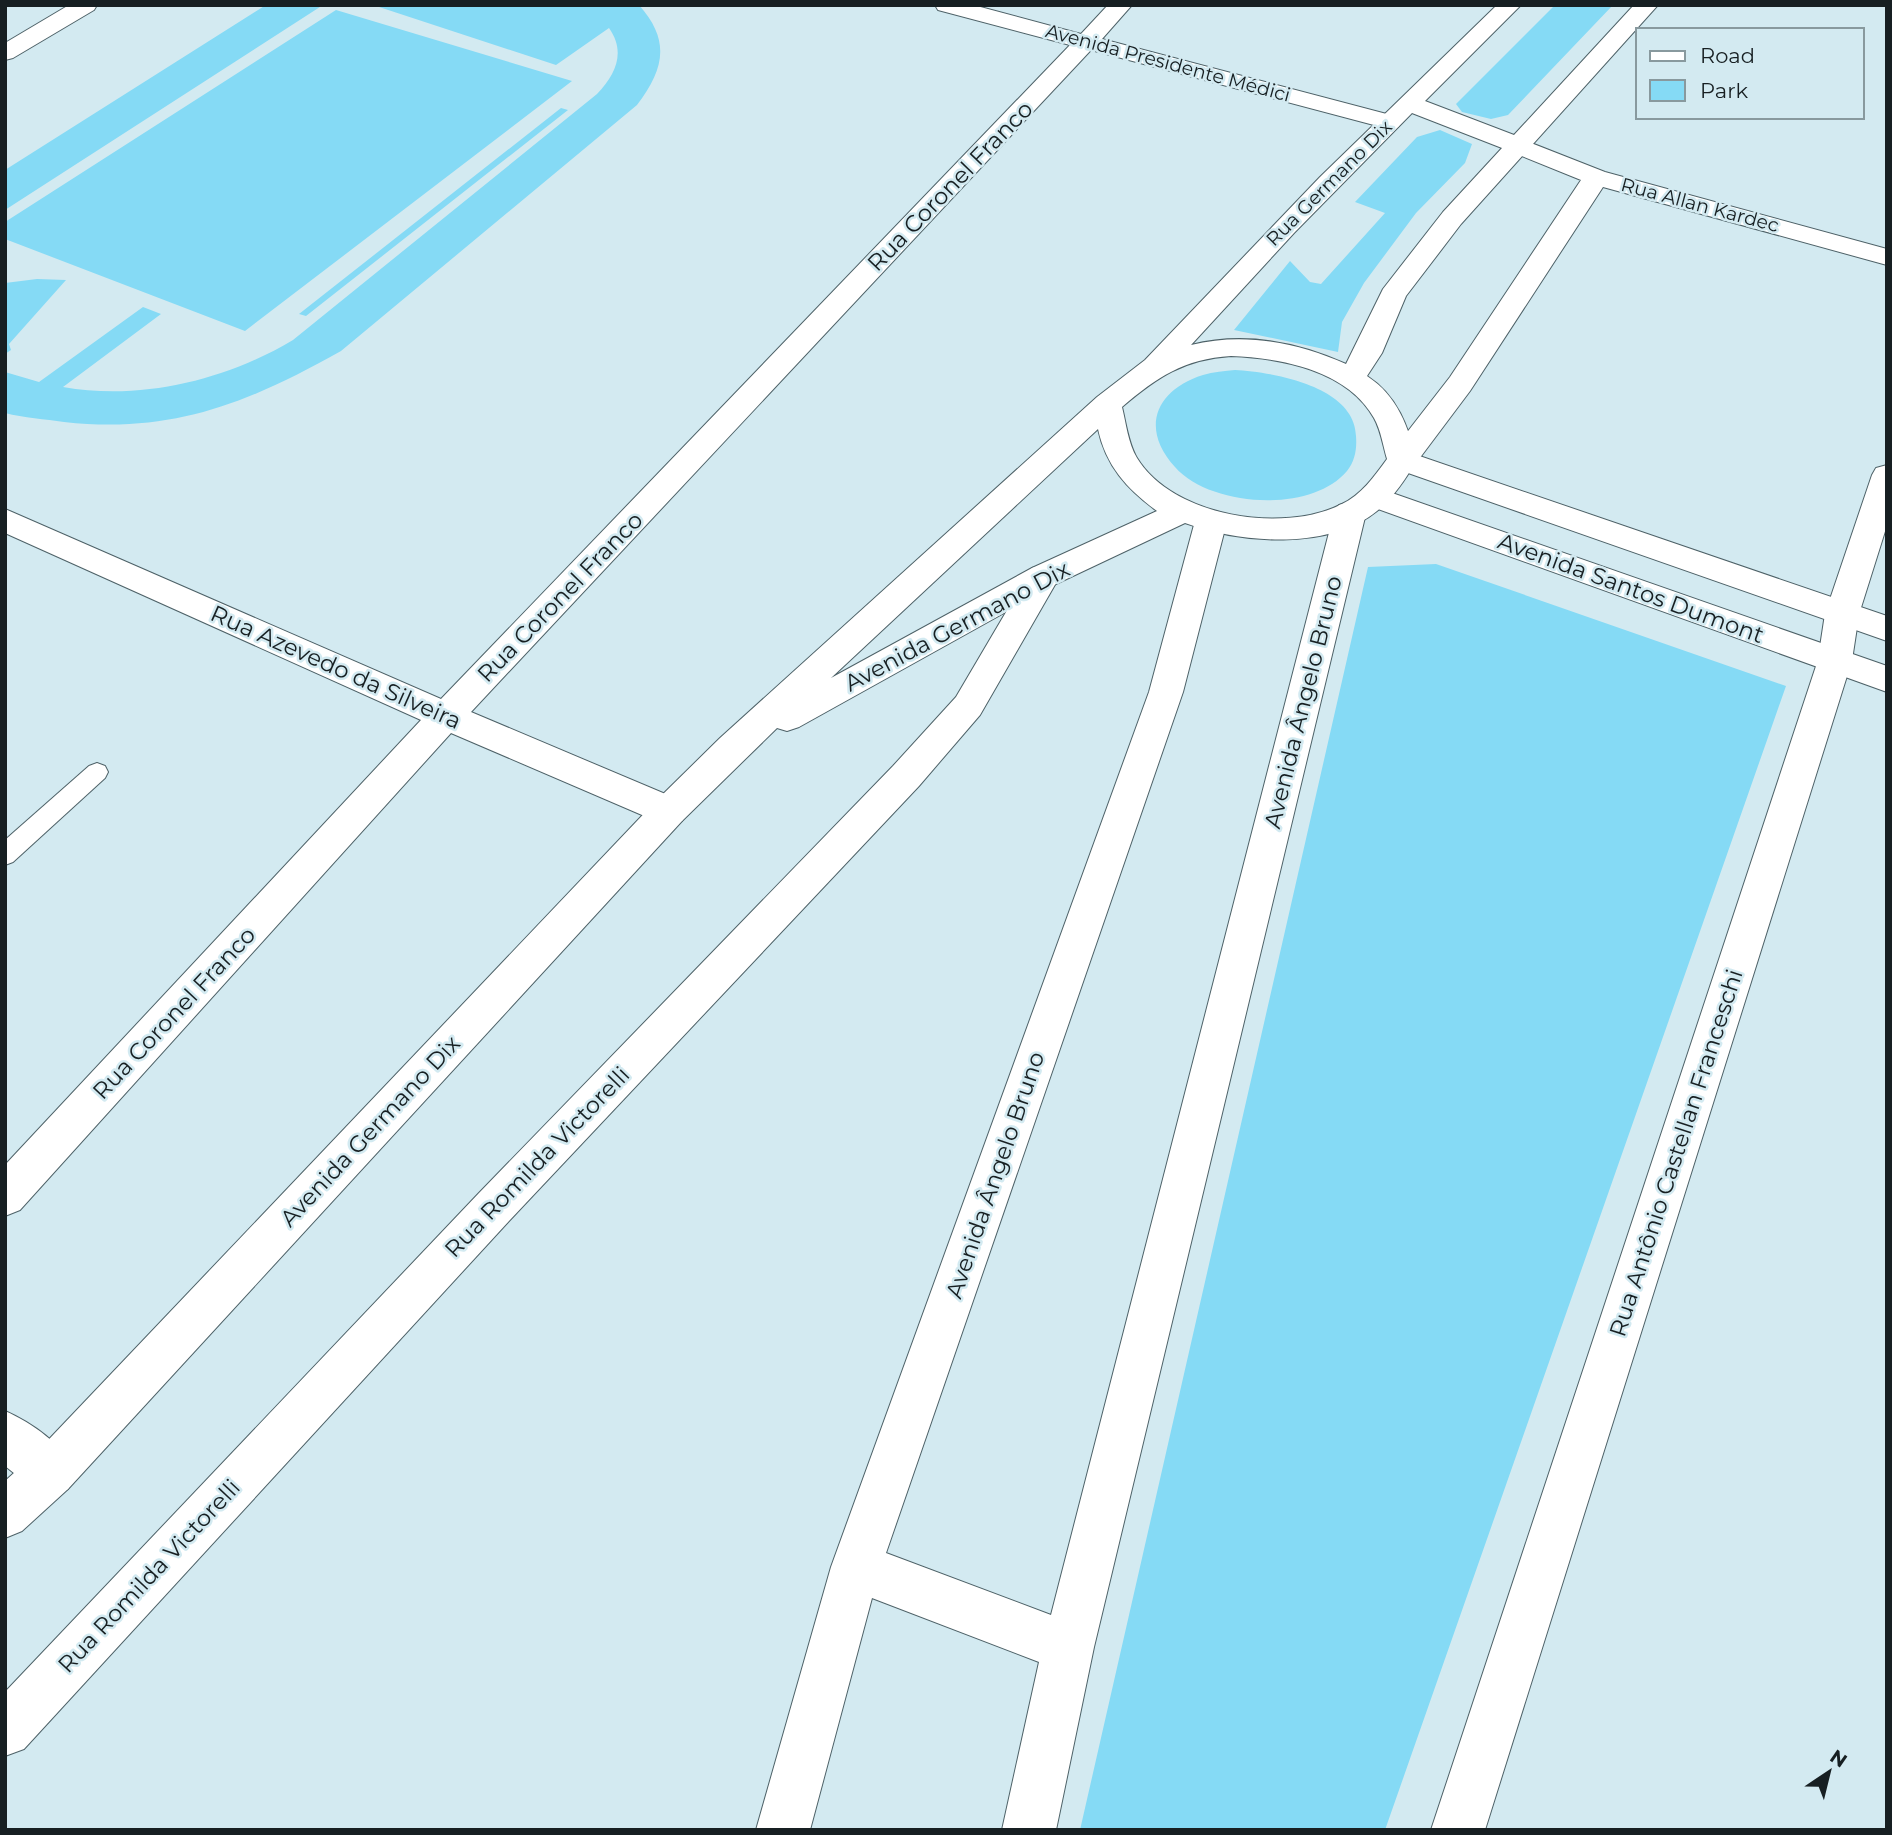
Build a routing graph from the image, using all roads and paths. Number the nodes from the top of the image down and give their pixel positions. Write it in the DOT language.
graph roads {
  1 [pos="86,5"];
  2 [pos="946,5"];
  3 [pos="1510,5"];
  4 [pos="1647,5"];
  5 [pos="1098,21"];
  6 [pos="1132,29"];
  7 [pos="5,53"];
  8 [pos="1382,96"];
  9 [pos="1408,103"];
  10 [pos="1389,121"];
  11 [pos="1516,145"];
  12 [pos="1595,177"];
  13 [pos="1887,257"];
  14 [pos="1155,367"];
  15 [pos="1351,378"];
  16 [pos="1107,404"];
  17 [pos="1402,460"];
  18 [pos="1887,475"];
  19 [pos="1363,505"];
  20 [pos="1198,516"];
  21 [pos="5,520"];
  22 [pos="1044,576"];
  23 [pos="1842,614"];
  24 [pos="1887,629"];
  25 [pos="1835,660"];
  26 [pos="1887,679"];
  27 [pos="446,716"];
  28 [pos="733,748"];
  29 [pos="97,772"];
  30 [pos="669,811"];
  31 [pos="5,855"];
  32 [pos="5,1196"];
  33 [pos="5,1434"];
  34 [pos="51,1472"];
  35 [pos="5,1514"];
  36 [pos="856,1567"];
  37 [pos="1068,1647"];
  38 [pos="5,1730"];
  39 [pos="783,1830"];
  40 [pos="1029,1830"];
  41 [pos="1458,1830"];
  1 -- 7 [label="street"];
  2 -- 5 [label="street, Avenida Presidente Médici"];
  3 -- 9 [label="street, Rua Germano Dix"];
  4 -- 11 [label="street"];
  5 -- 6 [label="street, Avenida Presidente Médici"];
  5 -- 10 [label="street, Avenida Presidente Médici"];
  5 -- 27 [label="street, Rua Coronel Franco"];
  8 -- 9 [label="street"];
  9 -- 10 [label="street, Rua Germano Dix"];
  9 -- 11 [label="street, Rua Allan Kardec"];
  10 -- 14 [label="street, Rua Germano Dix"];
  11 -- 12 [label="street, Rua Allan Kardec"];
  11 -- 15 [label="street"];
  12 -- 13 [label="street, Rua Allan Kardec"];
  12 -- 17 [label="street"];
  14 -- 15 [label="street"];
  14 -- 16 [label="street"];
  15 -- 17 [label="street"];
  16 -- 20 [label="street"];
  16 -- 28 [label="street, Avenida Germano Dix"];
  17 -- 19 [label="street"];
  17 -- 23 [label="street, Avenida Santos Dumont"];
  18 -- 23 [label="street, Rua Antônio Castellan Franceschi"];
  19 -- 20 [label="street"];
  19 -- 25 [label="street, Avenida Santos Dumont"];
  19 -- 37 [label="street, Avenida Ângelo Bruno"];
  20 -- 22 [label="street, Avenida Germano Dix"];
  20 -- 36 [label="street, Avenida Ângelo Bruno"];
  21 -- 27 [label="street, Rua Azevedo da Silveira"];
  22 -- 28 [label="street, Avenida Germano Dix"];
  22 -- 38 [label="street, Rua Romilda Victorelli"];
  23 -- 24 [label="street, Avenida Santos Dumont"];
  23 -- 25 [label="street, Rua Antônio Castellan Franceschi"];
  25 -- 26 [label="street, Avenida Santos Dumont"];
  25 -- 41 [label="street, Rua Antônio Castellan Franceschi"];
  27 -- 30 [label="street, Rua Azevedo da Silveira"];
  27 -- 32 [label="street, Rua Coronel Franco"];
  28 -- 30 [label="street, Avenida Germano Dix"];
  29 -- 31 [label="lane"];
  30 -- 34 [label="street, Avenida Germano Dix"];
  33 -- 34 [label="street"];
  34 -- 35 [label="street, Avenida Germano Dix"];
  36 -- 37 [label="street"];
  36 -- 39 [label="street, Avenida Ângelo Bruno"];
  37 -- 40 [label="street, Avenida Ângelo Bruno"];
}
